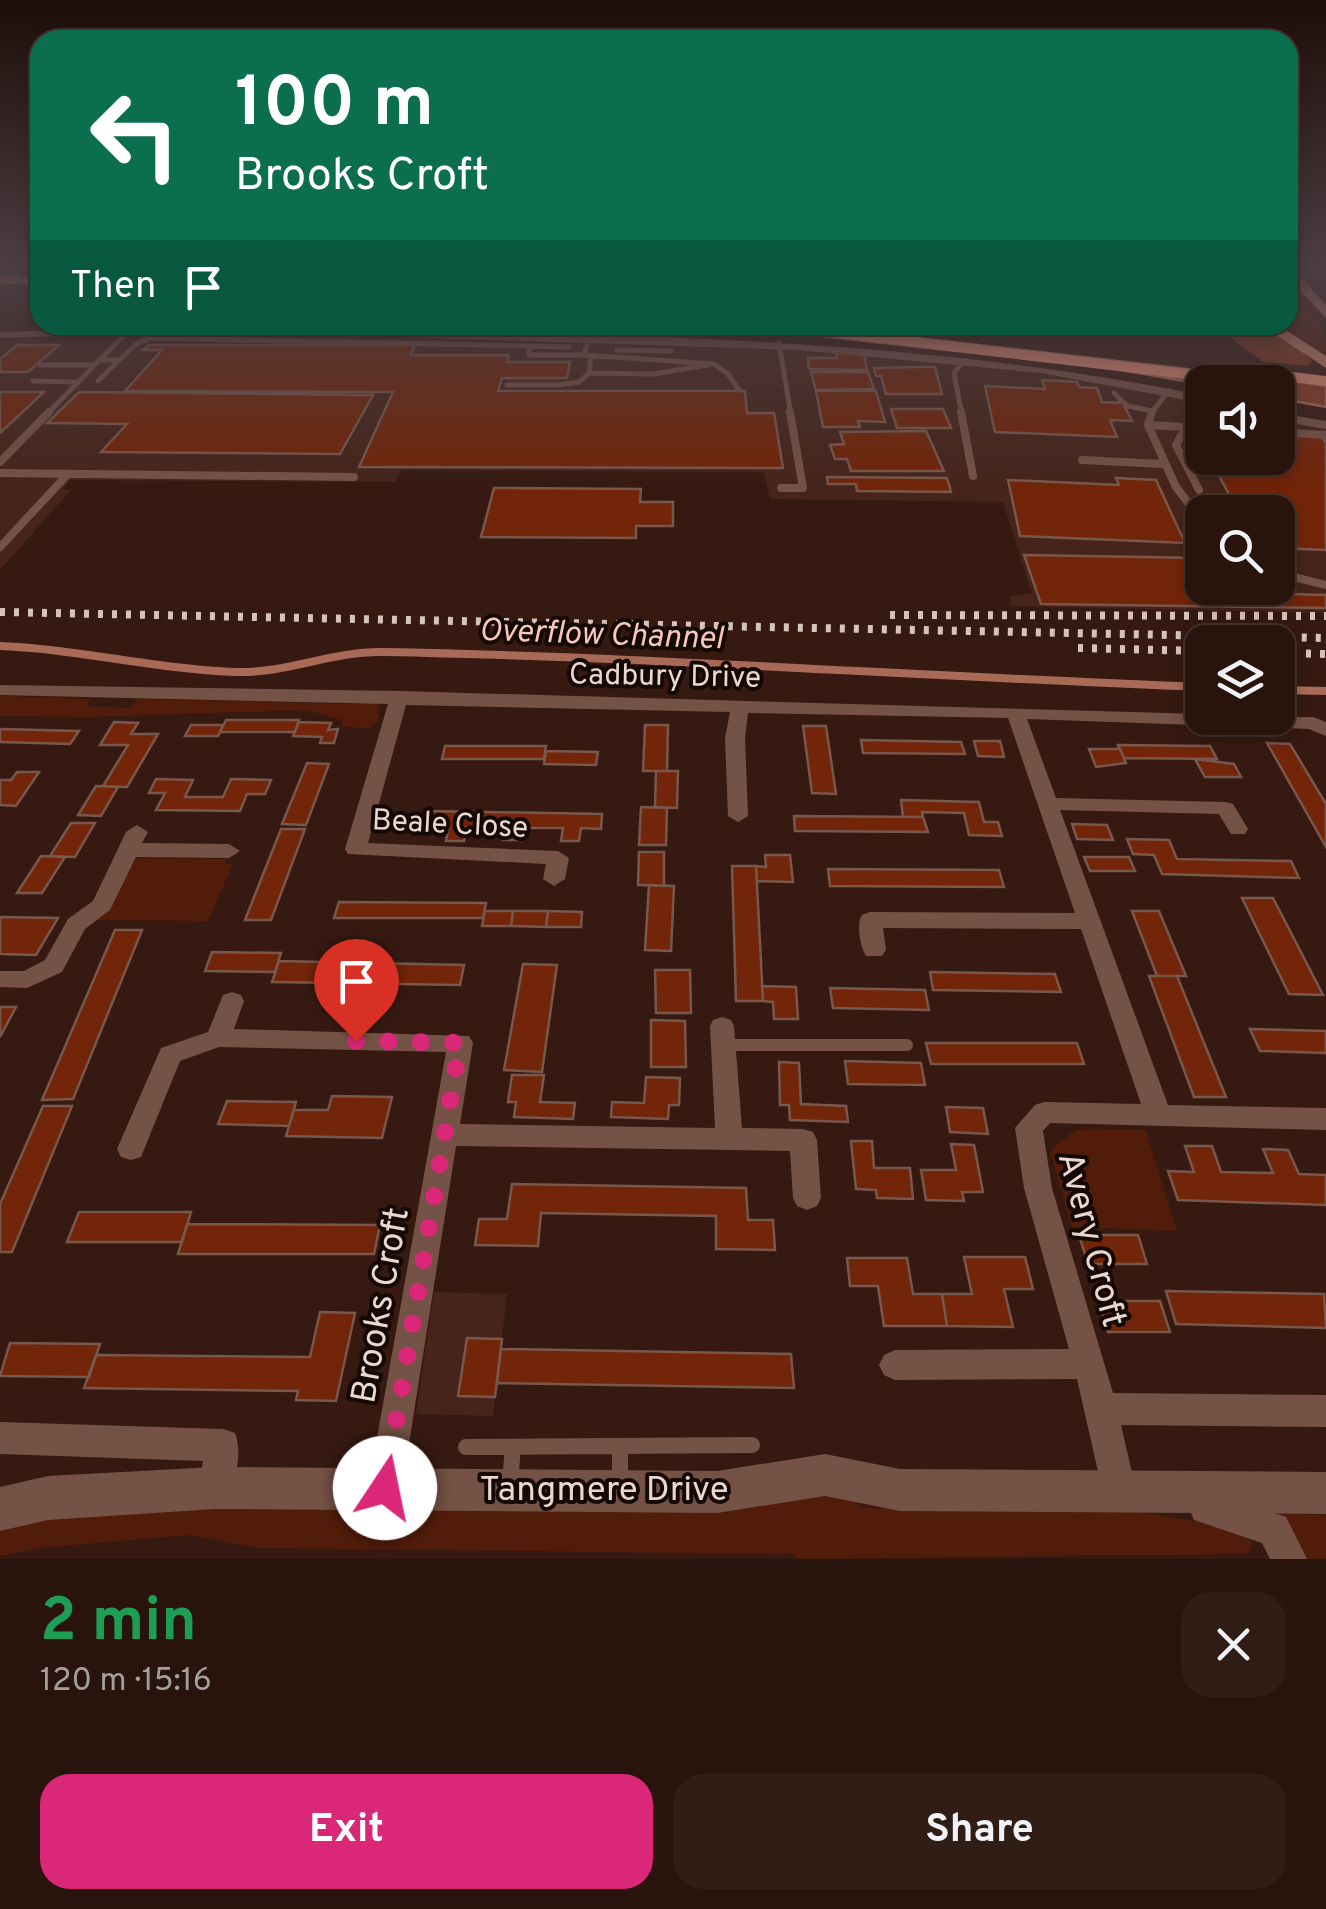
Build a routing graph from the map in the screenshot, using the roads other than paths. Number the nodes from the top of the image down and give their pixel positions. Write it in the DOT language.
graph roads {
  1 [pos="116,343"];
  2 [pos="138,343"];
  3 [pos="376,343"];
  4 [pos="422,343"];
  5 [pos="779,343"];
  6 [pos="921,343"];
  7 [pos="1006,343"];
  8 [pos="1295,343"];
  9 [pos="529,346"];
  10 [pos="569,347"];
  11 [pos="588,350"];
  12 [pos="671,351"];
  13 [pos="119,360"];
  14 [pos="964,361"];
  15 [pos="96,363"];
  16 [pos="1326,363"];
  17 [pos="714,364"];
  18 [pos="40,365"];
  19 [pos="589,373"];
  20 [pos="1185,374"];
  21 [pos="33,381"];
  22 [pos="98,381"];
  23 [pos="1326,381"];
  24 [pos="78,382"];
  25 [pos="507,385"];
  26 [pos="1295,388"];
  27 [pos="738,390"];
  28 [pos="1168,391"];
  29 [pos="1326,392"];
  30 [pos="1114,393"];
  31 [pos="1185,395"];
  32 [pos="1153,412"];
  33 [pos="1295,420"];
  34 [pos="1148,425"];
  35 [pos="1326,426"];
  36 [pos="1185,427"];
  37 [pos="1185,429"];
  38 [pos="1295,433"];
  39 [pos="1326,435"];
  40 [pos="1082,460"];
  41 [pos="0,462"];
  42 [pos="1185,462"];
  43 [pos="1164,464"];
  44 [pos="0,473"];
  45 [pos="68,474"];
  46 [pos="1192,475"];
  47 [pos="354,476"];
  48 [pos="974,476"];
  49 [pos="781,488"];
  50 [pos="1199,490"];
  51 [pos="1185,499"];
  52 [pos="0,547"];
  53 [pos="1295,577"];
  54 [pos="1326,585"];
  55 [pos="0,690"];
  56 [pos="400,697"];
  57 [pos="740,708"];
  58 [pos="1014,712"];
  59 [pos="1326,730"];
  60 [pos="1048,804"];
  61 [pos="738,816"];
  62 [pos="1238,830"];
  63 [pos="229,851"];
  64 [pos="554,878"];
  65 [pos="1087,922"];
  66 [pos="874,950"];
  67 [pos="0,978"];
  68 [pos="232,1001"];
  69 [pos="724,1035"];
  70 [pos="218,1038"];
  71 [pos="907,1045"];
  72 [pos="1158,1113"];
  73 [pos="1326,1119"];
  74 [pos="446,1135"];
  75 [pos="729,1139"];
  76 [pos="131,1149"];
  77 [pos="807,1198"];
  78 [pos="1088,1364"];
  79 [pos="895,1365"];
  80 [pos="1102,1409"];
  81 [pos="1326,1412"];
  82 [pos="0,1438"];
  83 [pos="752,1445"];
  84 [pos="466,1447"];
  85 [pos="620,1447"];
  86 [pos="512,1468"];
  87 [pos="214,1488"];
  88 [pos="385,1488"];
  89 [pos="1118,1489"];
  90 [pos="620,1491"];
  91 [pos="1326,1493"];
  92 [pos="0,1508"];
  93 [pos="1289,1559"];
  1 -- 15 [label="lane"];
  2 -- 13 [label="lane"];
  3 -- 9 [label="lane"];
  4 -- 11 [label="street"];
  5 -- 11 [label="street"];
  5 -- 14 [label="street"];
  5 -- 49 [label="lane"];
  6 -- 20 [label="highway"];
  7 -- 23 [label="highway"];
  8 -- 16 [label="highway"];
  9 -- 10 [label="lane"];
  9 -- 11 [label="lane"];
  11 -- 12 [label="lane"];
  11 -- 17 [label="lane"];
  11 -- 19 [label="lane"];
  13 -- 15 [label="lane"];
  13 -- 22 [label="lane"];
  14 -- 28 [label="street"];
  14 -- 48 [label="lane"];
  15 -- 18 [label="lane"];
  15 -- 24 [label="lane"];
  17 -- 19 [label="lane"];
  17 -- 27 [label="lane"];
  19 -- 25 [label="lane"];
  21 -- 24 [label="lane"];
  24 -- 41 [label="lane"];
  26 -- 29 [label="highway"];
  28 -- 31 [label="street"];
  28 -- 32 [label="lane"];
  30 -- 32 [label="lane"];
  32 -- 34 [label="lane"];
  33 -- 35 [label="street"];
  34 -- 36 [label="lane"];
  34 -- 43 [label="lane"];
  37 -- 42 [label="lane"];
  38 -- 39 [label="lane"];
  40 -- 43 [label="lane"];
  43 -- 51 [label="lane"];
  44 -- 45 [label="lane"];
  45 -- 47 [label="lane"];
  45 -- 52 [label="lane"];
  46 -- 50 [label="lane"];
  53 -- 54 [label="lane"];
  55 -- 56 [label="street, Cadbury Drive"];
  56 -- 57 [label="street, Cadbury Drive"];
  56 -- 64 [label="street, Beale Close"];
  57 -- 58 [label="street, Cadbury Drive"];
  57 -- 61 [label="street"];
  58 -- 59 [label="street, Cadbury Drive"];
  58 -- 60 [label="street"];
  60 -- 62 [label="street"];
  60 -- 65 [label="street"];
  63 -- 67 [label="street"];
  65 -- 66 [label="street"];
  65 -- 72 [label="street"];
  68 -- 70 [label="street"];
  69 -- 71 [label="lane"];
  69 -- 75 [label="street"];
  70 -- 74 [label="street, Brooks Croft"];
  70 -- 76 [label="street"];
  72 -- 73 [label="street, Avery Croft"];
  72 -- 78 [label="street, Avery Croft"];
  74 -- 75 [label="street"];
  74 -- 88 [label="street, Brooks Croft"];
  75 -- 77 [label="street"];
  78 -- 79 [label="street"];
  78 -- 80 [label="street, Avery Croft"];
  80 -- 81 [label="street"];
  80 -- 89 [label="street, Avery Croft"];
  82 -- 87 [label="street"];
  83 -- 85 [label="lane"];
  84 -- 86 [label="lane"];
  85 -- 86 [label="lane"];
  85 -- 90 [label="lane"];
  86 -- 88 [label="street, Tangmere Drive"];
  86 -- 90 [label="street, Tangmere Drive"];
  87 -- 88 [label="street, Tangmere Drive"];
  87 -- 92 [label="street, Tangmere Drive"];
  89 -- 90 [label="street, Tangmere Drive"];
  89 -- 91 [label="street, Tangmere Drive"];
  89 -- 93 [label="street"];
}
